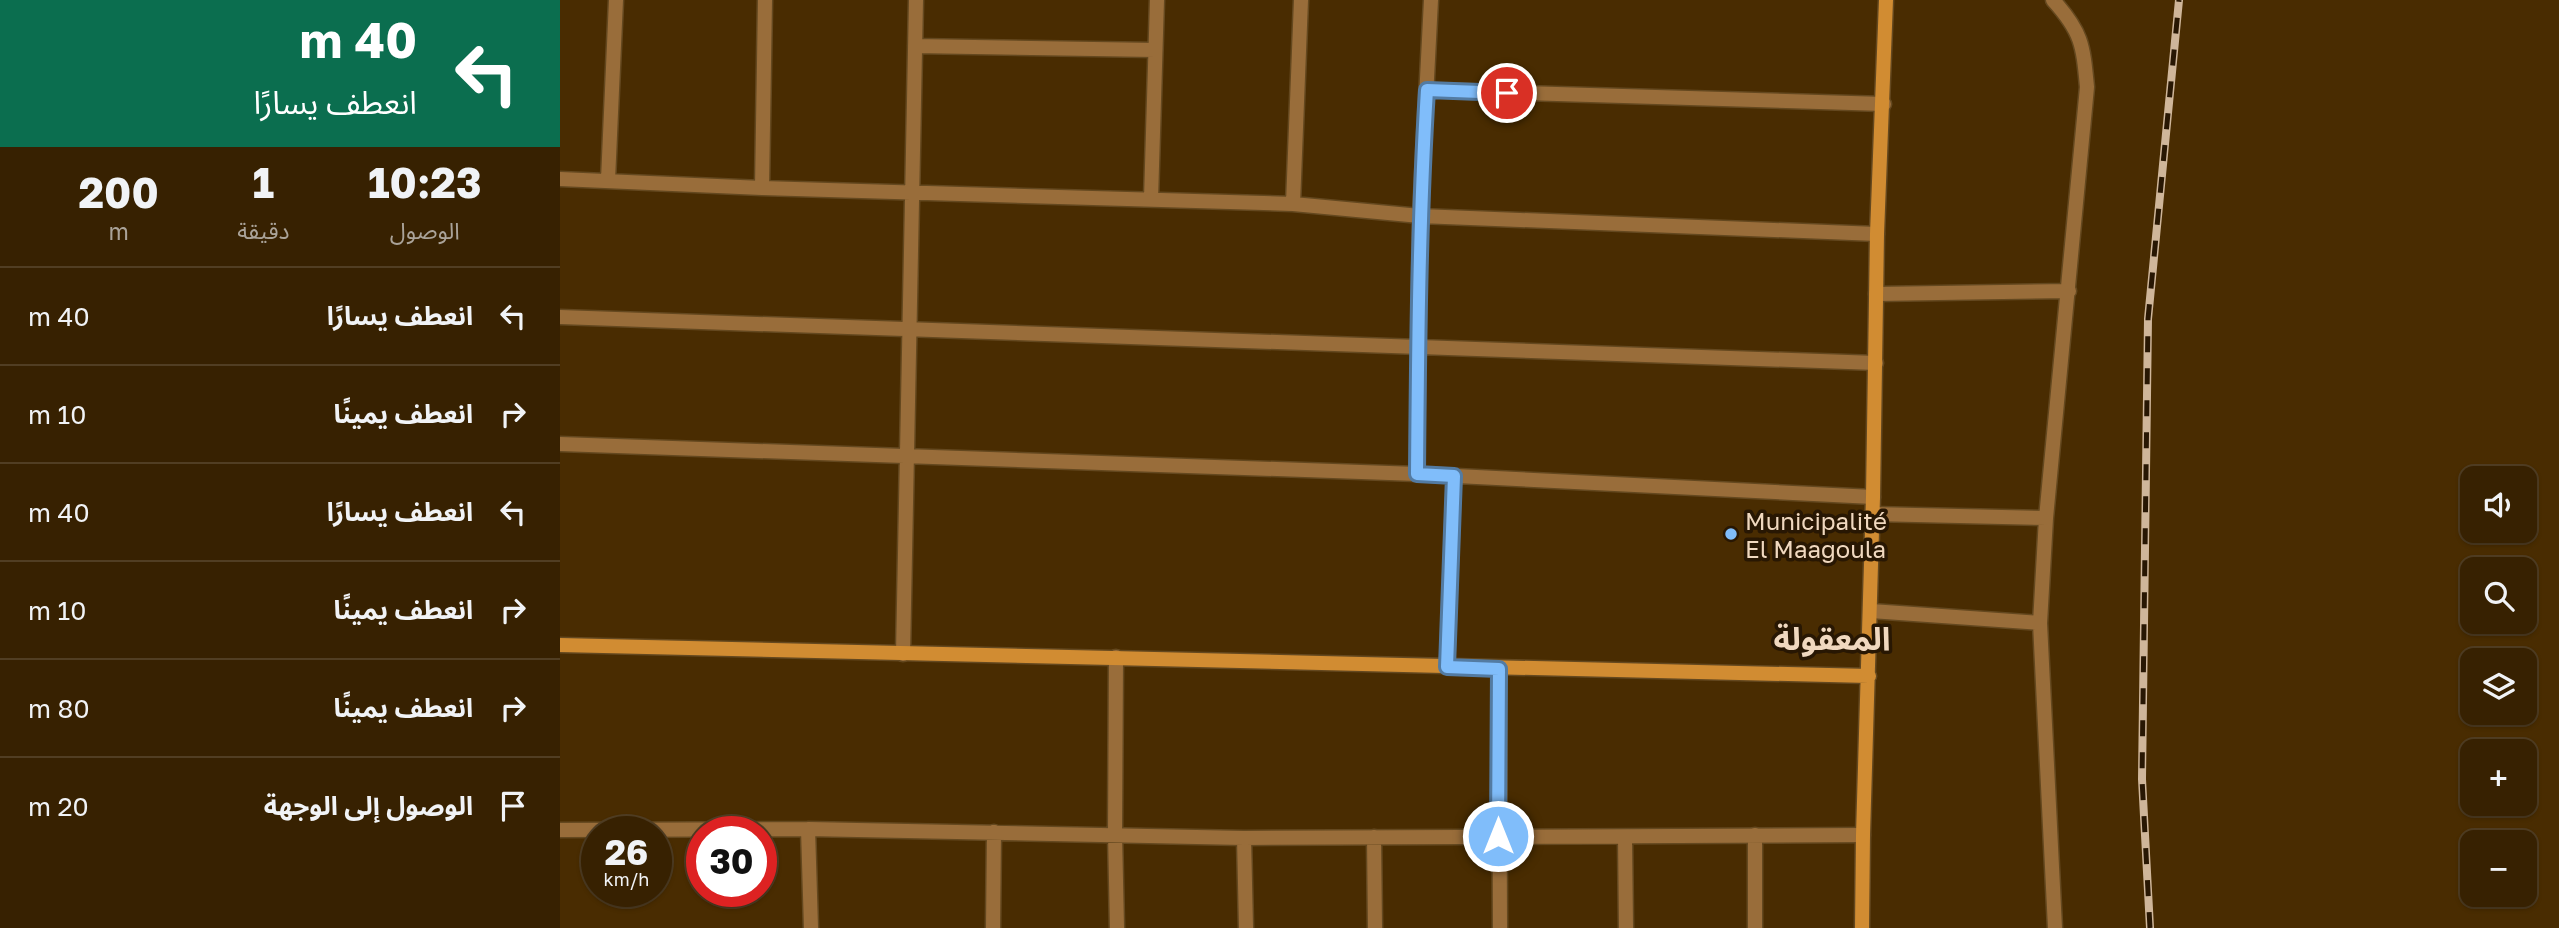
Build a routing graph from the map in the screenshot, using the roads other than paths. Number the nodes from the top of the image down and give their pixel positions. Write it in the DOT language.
graph roads {
  1 [pos="616,0"];
  2 [pos="765,0"];
  3 [pos="916,0"];
  4 [pos="1157,0"];
  5 [pos="1301,0"];
  6 [pos="1431,0"];
  7 [pos="1886,0"];
  8 [pos="2053,0"];
  9 [pos="915,46"];
  10 [pos="1156,50"];
  11 [pos="1427,90"];
  12 [pos="1884,104"];
  13 [pos="560,179"];
  14 [pos="608,180"];
  15 [pos="762,188"];
  16 [pos="910,193"];
  17 [pos="1151,198"];
  18 [pos="1293,204"];
  19 [pos="1420,216"];
  20 [pos="1877,234"];
  21 [pos="2069,291"];
  22 [pos="1876,294"];
  23 [pos="560,317"];
  24 [pos="909,330"];
  25 [pos="1418,345"];
  26 [pos="1876,363"];
  27 [pos="560,444"];
  28 [pos="907,455"];
  29 [pos="1417,474"];
  30 [pos="1454,476"];
  31 [pos="1873,497"];
  32 [pos="1873,514"];
  33 [pos="2046,518"];
  34 [pos="1871,611"];
  35 [pos="2040,623"];
  36 [pos="560,645"];
  37 [pos="903,654"];
  38 [pos="1116,657"];
  39 [pos="1447,667"];
  40 [pos="1499,669"];
  41 [pos="1869,676"];
  42 [pos="808,829"];
  43 [pos="560,830"];
  44 [pos="994,832"];
  45 [pos="1115,834"];
  46 [pos="1755,835"];
  47 [pos="1863,835"];
  48 [pos="1498,836"];
  49 [pos="1374,837"];
  50 [pos="1625,837"];
  51 [pos="1244,838"];
  52 [pos="811,928"];
  53 [pos="992,928"];
  54 [pos="1117,928"];
  55 [pos="1246,928"];
  56 [pos="1376,928"];
  57 [pos="1500,928"];
  58 [pos="1626,928"];
  59 [pos="1755,928"];
  60 [pos="1863,928"];
  61 [pos="2055,928"];
  1 -- 14 [label="street"];
  2 -- 15 [label="street"];
  3 -- 9 [label="street"];
  4 -- 10 [label="street"];
  5 -- 18 [label="street"];
  6 -- 11 [label="street"];
  7 -- 12 [label="street"];
  8 -- 21 [label="street"];
  9 -- 10 [label="street"];
  9 -- 16 [label="street"];
  10 -- 17 [label="street"];
  11 -- 12 [label="street"];
  11 -- 19 [label="street"];
  12 -- 20 [label="street"];
  13 -- 14 [label="street"];
  14 -- 15 [label="street"];
  15 -- 16 [label="street"];
  16 -- 17 [label="street"];
  16 -- 24 [label="street"];
  17 -- 18 [label="street"];
  18 -- 19 [label="street"];
  19 -- 20 [label="street"];
  19 -- 25 [label="street"];
  20 -- 22 [label="street"];
  21 -- 22 [label="street"];
  21 -- 33 [label="street"];
  22 -- 26 [label="street"];
  23 -- 24 [label="street"];
  24 -- 25 [label="street"];
  24 -- 28 [label="street"];
  25 -- 26 [label="street"];
  25 -- 29 [label="street"];
  26 -- 31 [label="street"];
  27 -- 28 [label="street"];
  28 -- 29 [label="street"];
  28 -- 37 [label="street"];
  29 -- 30 [label="street"];
  30 -- 31 [label="street"];
  30 -- 39 [label="street"];
  31 -- 32 [label="street"];
  32 -- 33 [label="street"];
  32 -- 34 [label="street"];
  33 -- 35 [label="street"];
  34 -- 35 [label="street"];
  34 -- 41 [label="street"];
  35 -- 61 [label="street"];
  36 -- 37 [label="street"];
  37 -- 38 [label="street"];
  38 -- 39 [label="street"];
  38 -- 45 [label="street"];
  39 -- 40 [label="street"];
  40 -- 41 [label="street"];
  40 -- 48 [label="street"];
  41 -- 47 [label="street"];
  42 -- 43 [label="street"];
  42 -- 44 [label="street"];
  42 -- 52 [label="street"];
  44 -- 45 [label="street"];
  44 -- 53 [label="street"];
  45 -- 51 [label="street"];
  45 -- 54 [label="street"];
  46 -- 47 [label="street"];
  46 -- 50 [label="street"];
  46 -- 59 [label="street"];
  47 -- 60 [label="street"];
  48 -- 49 [label="street"];
  48 -- 50 [label="street"];
  48 -- 57 [label="street"];
  49 -- 51 [label="street"];
  49 -- 56 [label="street"];
  50 -- 58 [label="street"];
  51 -- 55 [label="street"];
}
